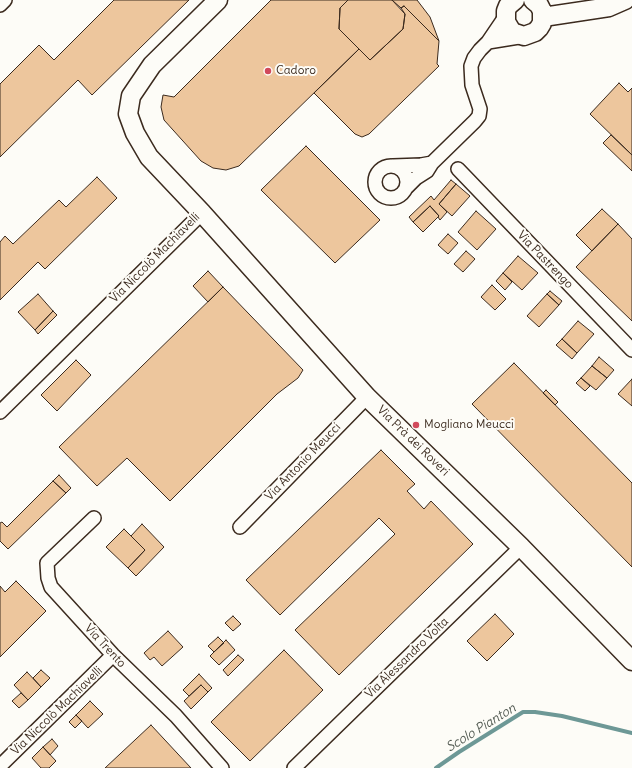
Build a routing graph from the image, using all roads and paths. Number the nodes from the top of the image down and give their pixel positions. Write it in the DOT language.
graph roads {
  1 [pos="5,0"];
  2 [pos="218,0"];
  3 [pos="533,0"];
  4 [pos="625,0"];
  5 [pos="0,5"];
  6 [pos="511,5"];
  7 [pos="543,17"];
  8 [pos="526,35"];
  9 [pos="488,42"];
  10 [pos="432,163"];
  11 [pos="393,166"];
  12 [pos="458,169"];
  13 [pos="406,188"];
  14 [pos="202,213"];
  15 [pos="632,350"];
  16 [pos="367,396"];
  17 [pos="0,412"];
  18 [pos="94,518"];
  19 [pos="240,527"];
  20 [pos="521,547"];
  21 [pos="113,655"];
  22 [pos="632,661"];
  23 [pos="0,766"];
  24 [pos="222,768"];
  25 [pos="294,768"];
  1 -- 5 [label="street"];
  2 -- 14 [label="main road, Via Niccolò Machiavelli"];
  3 -- 7 [label="main road"];
  4 -- 7 [label="main road"];
  6 -- 8 [label="main road"];
  6 -- 9 [label="street"];
  7 -- 8 [label="main road"];
  8 -- 9 [label="street"];
  9 -- 10 [label="street"];
  10 -- 11 [label="street"];
  10 -- 13 [label="street"];
  11 -- 13 [label="street"];
  11 -- 13 [label="street"];
  12 -- 15 [label="street, Via Pastrengo"];
  14 -- 16 [label="main road, Via Prà dei Roveri"];
  14 -- 17 [label="street, Via Niccolò Machiavelli"];
  16 -- 19 [label="street, Via Antonio Meucci"];
  16 -- 20 [label="main road, Via Prà dei Roveri"];
  18 -- 21 [label="street, Via Trento"];
  20 -- 22 [label="main road, Via Prà dei Roveri"];
  20 -- 25 [label="street, Via Alessandro Volta"];
  21 -- 23 [label="street, Via Niccolò Machiavelli"];
  21 -- 24 [label="street, Via Trento"];
}
